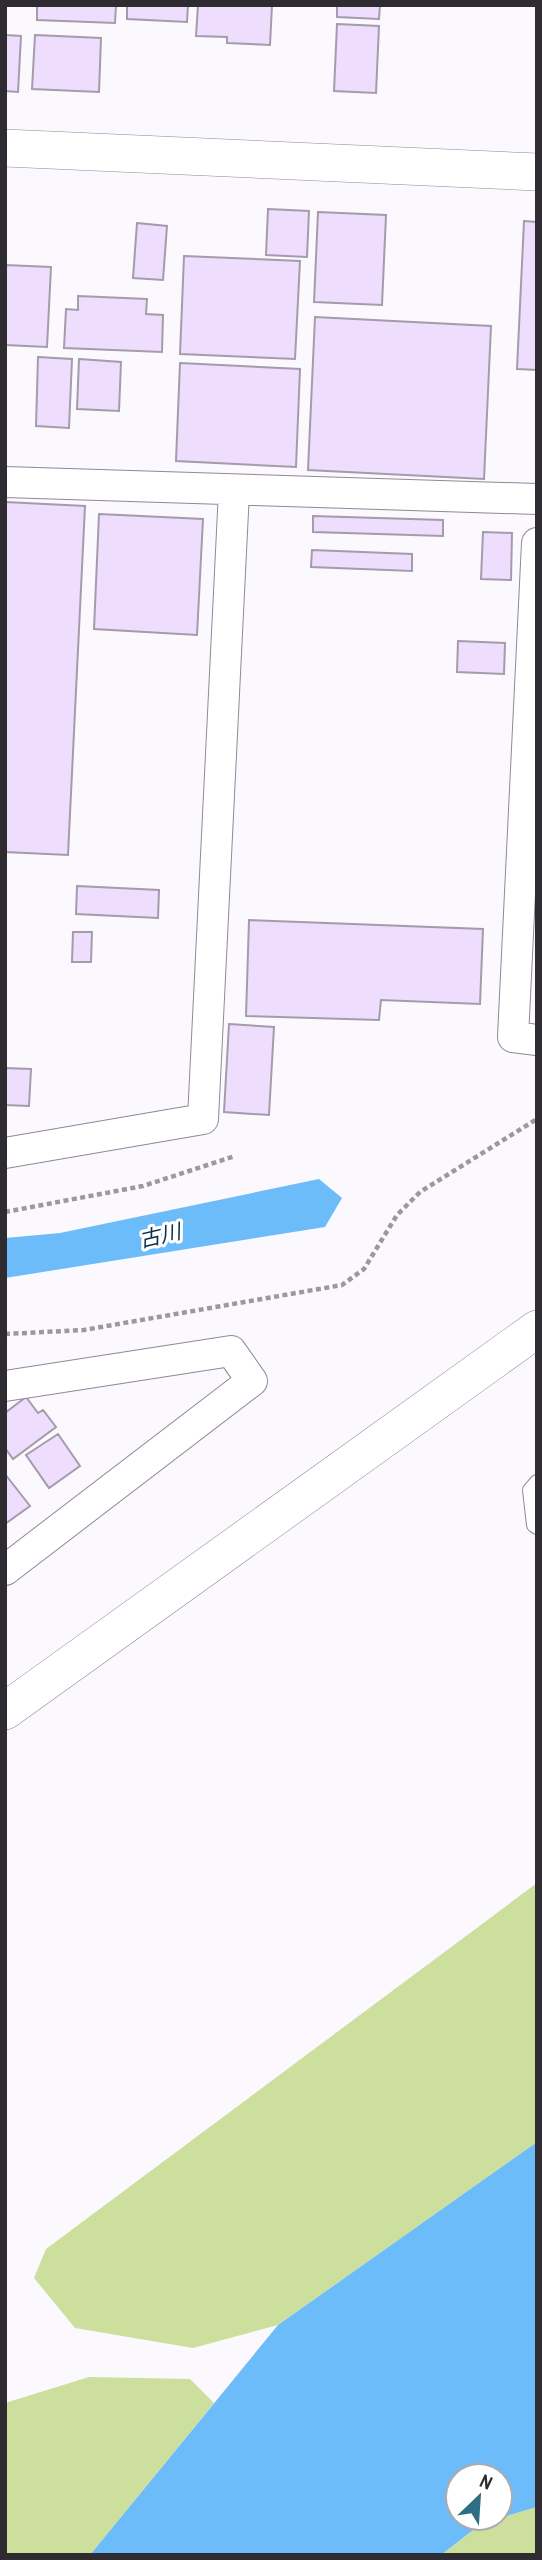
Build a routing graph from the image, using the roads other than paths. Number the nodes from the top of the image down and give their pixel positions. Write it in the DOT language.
graph roads {
  1 [pos="5,148"];
  2 [pos="537,172"];
  3 [pos="5,482"];
  4 [pos="234,491"];
  5 [pos="537,499"];
  6 [pos="537,543"];
  7 [pos="537,1040"];
  8 [pos="5,1153"];
  9 [pos="537,1329"];
  10 [pos="5,1386"];
  11 [pos="537,1482"];
  12 [pos="537,1527"];
  13 [pos="5,1570"];
  14 [pos="5,1712"];
  1 -- 2 [label="street"];
  3 -- 4 [label="street"];
  4 -- 5 [label="street"];
  4 -- 8 [label="street"];
  6 -- 7 [label="street"];
  9 -- 14 [label="street"];
  10 -- 13 [label="street"];
  11 -- 12 [label="lane"];
}
